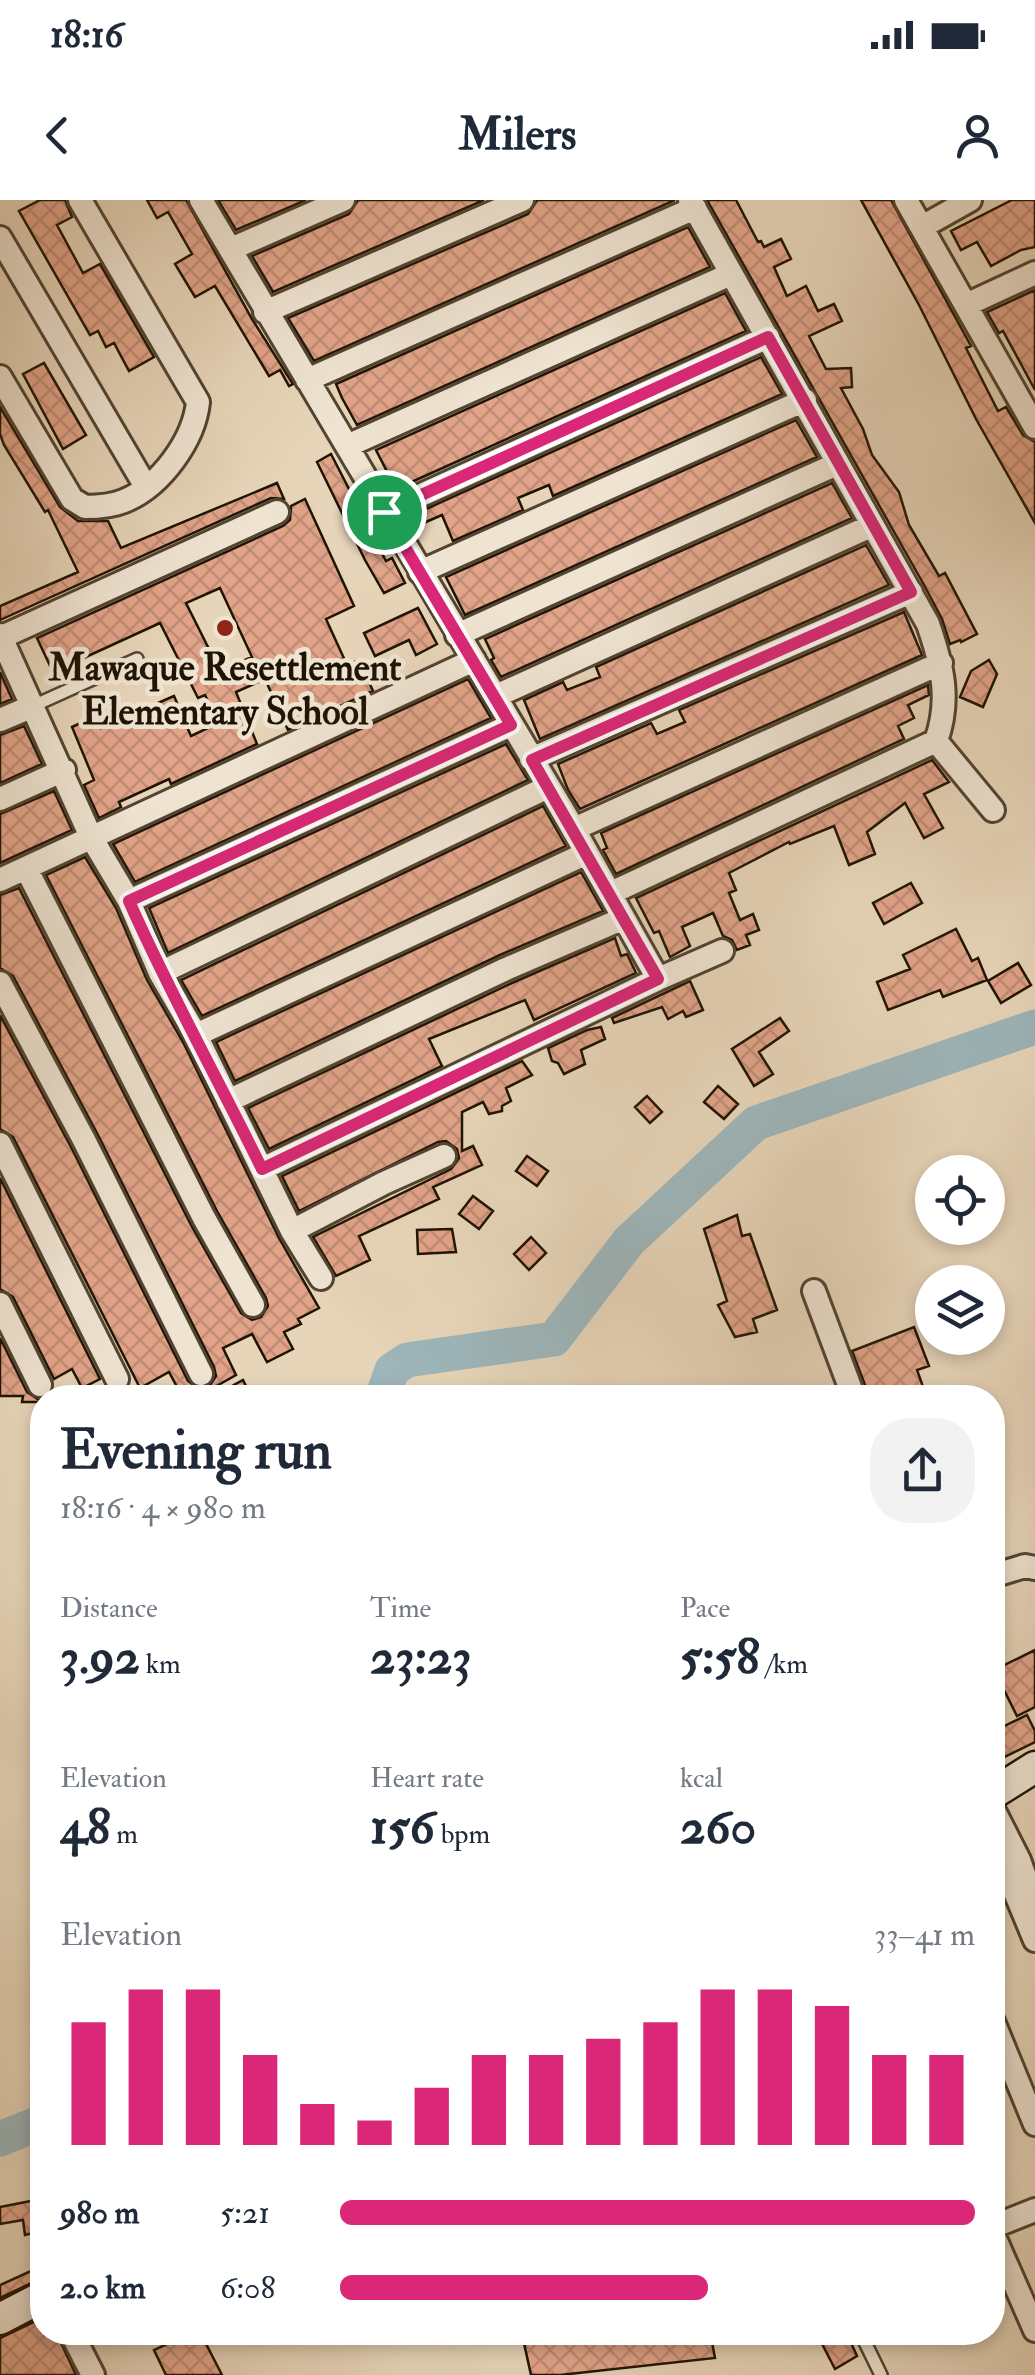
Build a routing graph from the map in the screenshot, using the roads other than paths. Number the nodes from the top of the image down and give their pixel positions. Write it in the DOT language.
graph roads {
  1 [pos="80,200"];
  2 [pos="201,200"];
  3 [pos="344,200"];
  4 [pos="522,200"];
  5 [pos="906,200"];
  6 [pos="970,200"];
  7 [pos="693,204"];
  8 [pos="922,226"];
  9 [pos="0,238"];
  10 [pos="230,250"];
  11 [pos="1035,272"];
  12 [pos="731,274"];
  13 [pos="966,305"];
  14 [pos="265,312"];
  15 [pos="768,337"];
  16 [pos="0,377"];
  17 [pos="307,380"];
  18 [pos="805,400"];
  19 [pos="1035,427"];
  20 [pos="347,446"];
  21 [pos="837,464"];
  22 [pos="146,487"];
  23 [pos="276,512"];
  24 [pos="384,512"];
  25 [pos="871,526"];
  26 [pos="420,572"];
  27 [pos="911,592"];
  28 [pos="457,634"];
  29 [pos="1,636"];
  30 [pos="137,659"];
  31 [pos="474,660"];
  32 [pos="941,664"];
  33 [pos="496,696"];
  34 [pos="32,706"];
  35 [pos="0,720"];
  36 [pos="511,725"];
  37 [pos="936,740"];
  38 [pos="532,760"];
  39 [pos="64,770"];
  40 [pos="548,787"];
  41 [pos="0,799"];
  42 [pos="993,810"];
  43 [pos="574,829"];
  44 [pos="91,837"];
  45 [pos="587,853"];
  46 [pos="26,868"];
  47 [pos="0,880"];
  48 [pos="611,894"];
  49 [pos="129,901"];
  50 [pos="622,918"];
  51 [pos="722,951"];
  52 [pos="160,973"];
  53 [pos="658,979"];
  54 [pos="0,984"];
  55 [pos="196,1035"];
  56 [pos="228,1100"];
  57 [pos="0,1144"];
  58 [pos="444,1156"];
  59 [pos="262,1169"];
  60 [pos="292,1231"];
  61 [pos="320,1278"];
  62 [pos="814,1291"];
  63 [pos="0,1304"];
  64 [pos="254,1305"];
  65 [pos="201,1374"];
  66 [pos="117,1378"];
  67 [pos="40,1385"];
  68 [pos="849,1385"];
  69 [pos="1035,1568"];
  70 [pos="1005,1572"];
  71 [pos="1035,1767"];
  72 [pos="1005,1786"];
  73 [pos="1009,1861"];
  74 [pos="1035,1905"];
  75 [pos="1035,1940"];
  76 [pos="1005,2051"];
  77 [pos="1035,2124"];
  78 [pos="1035,2210"];
  79 [pos="1005,2224"];
  80 [pos="1005,2260"];
  81 [pos="30,2303"];
  82 [pos="0,2319"];
  83 [pos="1035,2330"];
  84 [pos="78,2345"];
  85 [pos="866,2345"];
  86 [pos="93,2375"];
  87 [pos="880,2375"];
  1 -- 22 [label="street"];
  2 -- 10 [label="street"];
  3 -- 10 [label="street"];
  4 -- 14 [label="street"];
  5 -- 8 [label="street"];
  6 -- 8 [label="street"];
  7 -- 12 [label="street"];
  7 -- 17 [label="street"];
  8 -- 13 [label="street"];
  9 -- 22 [label="street"];
  10 -- 14 [label="street"];
  11 -- 13 [label="street"];
  12 -- 15 [label="street"];
  12 -- 20 [label="street"];
  13 -- 19 [label="street"];
  14 -- 17 [label="street"];
  15 -- 18 [label="street"];
  15 -- 24 [label="street"];
  16 -- 22 [label="street"];
  17 -- 20 [label="street"];
  18 -- 21 [label="street"];
  18 -- 26 [label="street"];
  20 -- 24 [label="street"];
  21 -- 25 [label="street"];
  21 -- 28 [label="street"];
  23 -- 29 [label="street"];
  24 -- 26 [label="street"];
  25 -- 27 [label="street"];
  25 -- 33 [label="street"];
  26 -- 28 [label="street"];
  27 -- 32 [label="street"];
  27 -- 38 [label="street"];
  28 -- 31 [label="street"];
  29 -- 34 [label="street"];
  30 -- 34 [label="lane"];
  31 -- 33 [label="street"];
  31 -- 44 [label="street"];
  32 -- 37 [label="street"];
  32 -- 43 [label="street"];
  33 -- 36 [label="street"];
  34 -- 35 [label="street"];
  34 -- 39 [label="street"];
  36 -- 38 [label="street"];
  36 -- 49 [label="street"];
  37 -- 42 [label="street"];
  37 -- 48 [label="street"];
  38 -- 40 [label="street"];
  39 -- 41 [label="street"];
  39 -- 44 [label="street"];
  40 -- 43 [label="street"];
  40 -- 52 [label="street"];
  43 -- 45 [label="street"];
  44 -- 46 [label="street"];
  44 -- 49 [label="street"];
  45 -- 48 [label="street"];
  45 -- 55 [label="street"];
  46 -- 47 [label="street"];
  46 -- 64 [label="street"];
  48 -- 50 [label="street"];
  49 -- 52 [label="street"];
  50 -- 53 [label="street"];
  50 -- 56 [label="street"];
  51 -- 53 [label="street"];
  52 -- 55 [label="street"];
  53 -- 59 [label="street"];
  54 -- 65 [label="street"];
  55 -- 56 [label="street"];
  56 -- 59 [label="street"];
  57 -- 66 [label="street"];
  58 -- 60 [label="street"];
  59 -- 60 [label="street"];
  60 -- 61 [label="street"];
  62 -- 68 [label="street"];
  63 -- 67 [label="street"];
  69 -- 70 [label="street"];
  71 -- 72 [label="street"];
  73 -- 74 [label="street"];
  73 -- 75 [label="street"];
  76 -- 77 [label="street"];
  78 -- 79 [label="street"];
  80 -- 83 [label="street"];
  81 -- 82 [label="street"];
  84 -- 86 [label="street"];
  85 -- 87 [label="lane"];
}
